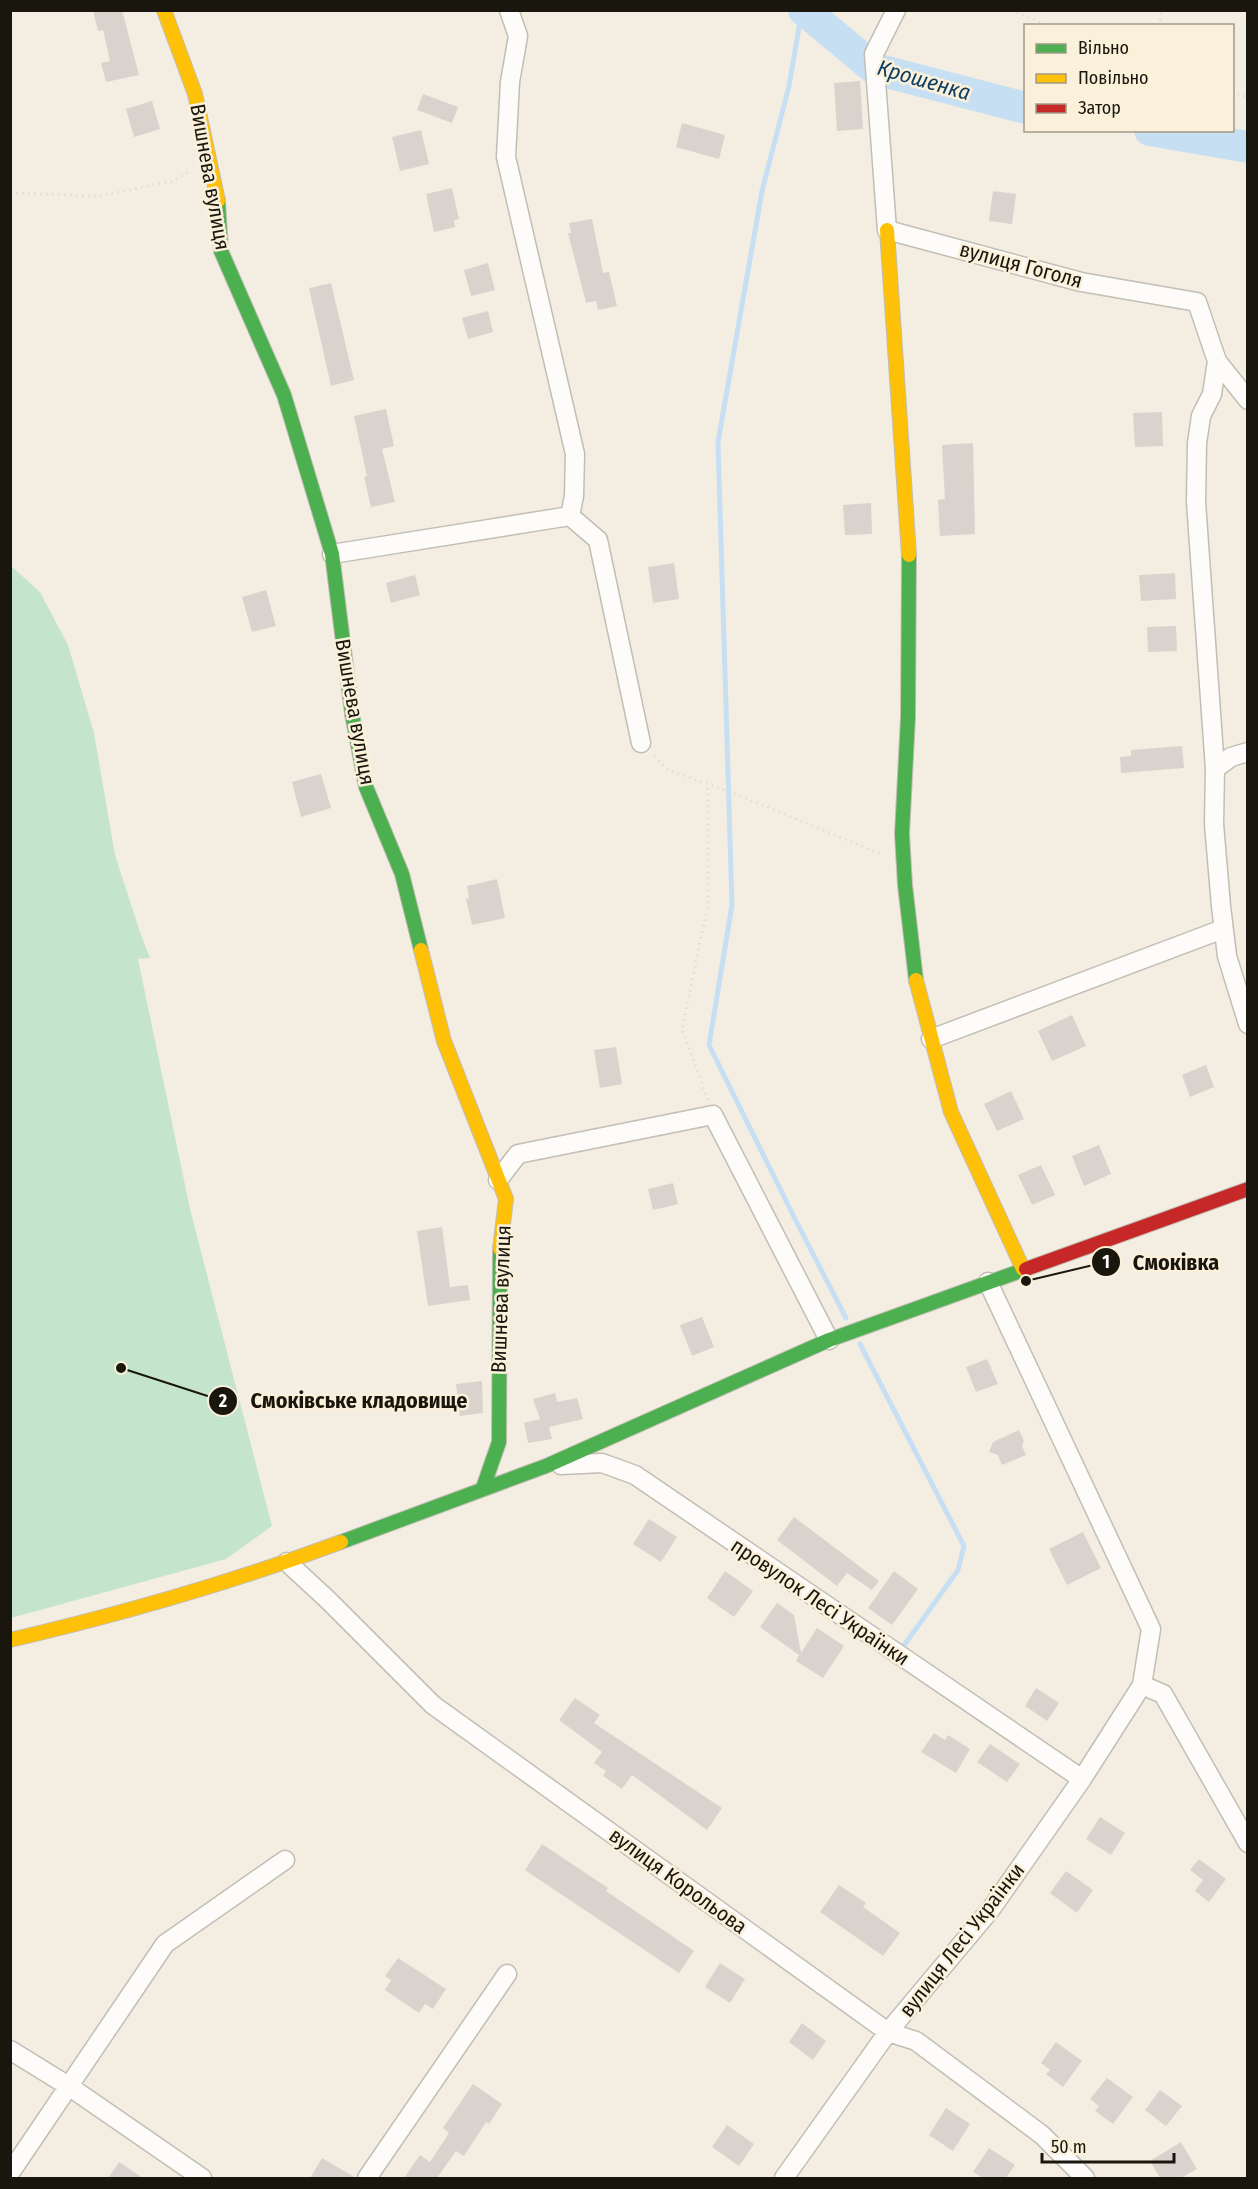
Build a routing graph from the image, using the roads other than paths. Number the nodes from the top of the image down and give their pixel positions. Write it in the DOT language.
graph roads {
  1 [pos="164,10"];
  2 [pos="509,10"];
  3 [pos="896,10"];
  4 [pos="887,230"];
  5 [pos="1216,361"];
  6 [pos="1248,400"];
  7 [pos="570,516"];
  8 [pos="332,554"];
  9 [pos="641,742"];
  10 [pos="1248,752"];
  11 [pos="1215,769"];
  12 [pos="1223,929"];
  13 [pos="1248,1024"];
  14 [pos="931,1039"];
  15 [pos="498,1180"];
  16 [pos="1248,1189"];
  17 [pos="1023,1269"];
  18 [pos="988,1282"];
  19 [pos="828,1340"];
  20 [pos="546,1466"];
  21 [pos="483,1488"];
  22 [pos="287,1562"];
  23 [pos="10,1640"];
  24 [pos="1142,1685"];
  25 [pos="1082,1779"];
  26 [pos="1248,1843"];
  27 [pos="285,1860"];
  28 [pos="507,1974"];
  29 [pos="888,2032"];
  30 [pos="10,2050"];
  31 [pos="70,2087"];
  32 [pos="10,2173"];
  33 [pos="201,2178"];
  34 [pos="367,2178"];
  35 [pos="784,2178"];
  36 [pos="1085,2178"];
  1 -- 8 [label="street, Вишнева вулиця"];
  2 -- 7 [label="street"];
  3 -- 4 [label="street"];
  4 -- 5 [label="street, вулиця Гоголя"];
  4 -- 14 [label="street"];
  5 -- 6 [label="street, вулиця Гоголя"];
  5 -- 11 [label="street"];
  7 -- 8 [label="street"];
  7 -- 9 [label="street"];
  8 -- 15 [label="street, Вишнева вулиця"];
  10 -- 11 [label="street"];
  11 -- 12 [label="street"];
  12 -- 13 [label="street"];
  12 -- 14 [label="street"];
  14 -- 17 [label="street"];
  15 -- 19 [label="street"];
  15 -- 21 [label="street, Вишнева вулиця"];
  16 -- 17 [label="street"];
  17 -- 18 [label="street"];
  18 -- 19 [label="street"];
  18 -- 24 [label="street, вулиця Лесі Українки"];
  19 -- 20 [label="street"];
  20 -- 21 [label="street"];
  20 -- 25 [label="street, провулок Лесі Українки"];
  21 -- 22 [label="street"];
  22 -- 23 [label="street"];
  22 -- 29 [label="street, вулиця Корольова"];
  24 -- 25 [label="street, вулиця Лесі Українки"];
  24 -- 26 [label="street"];
  25 -- 29 [label="street, вулиця Лесі Українки"];
  27 -- 31 [label="street"];
  28 -- 34 [label="street"];
  29 -- 35 [label="street, вулиця Лесі Українки"];
  29 -- 36 [label="street, вулиця Корольова"];
  30 -- 31 [label="street"];
  31 -- 32 [label="street"];
  31 -- 33 [label="street"];
}
